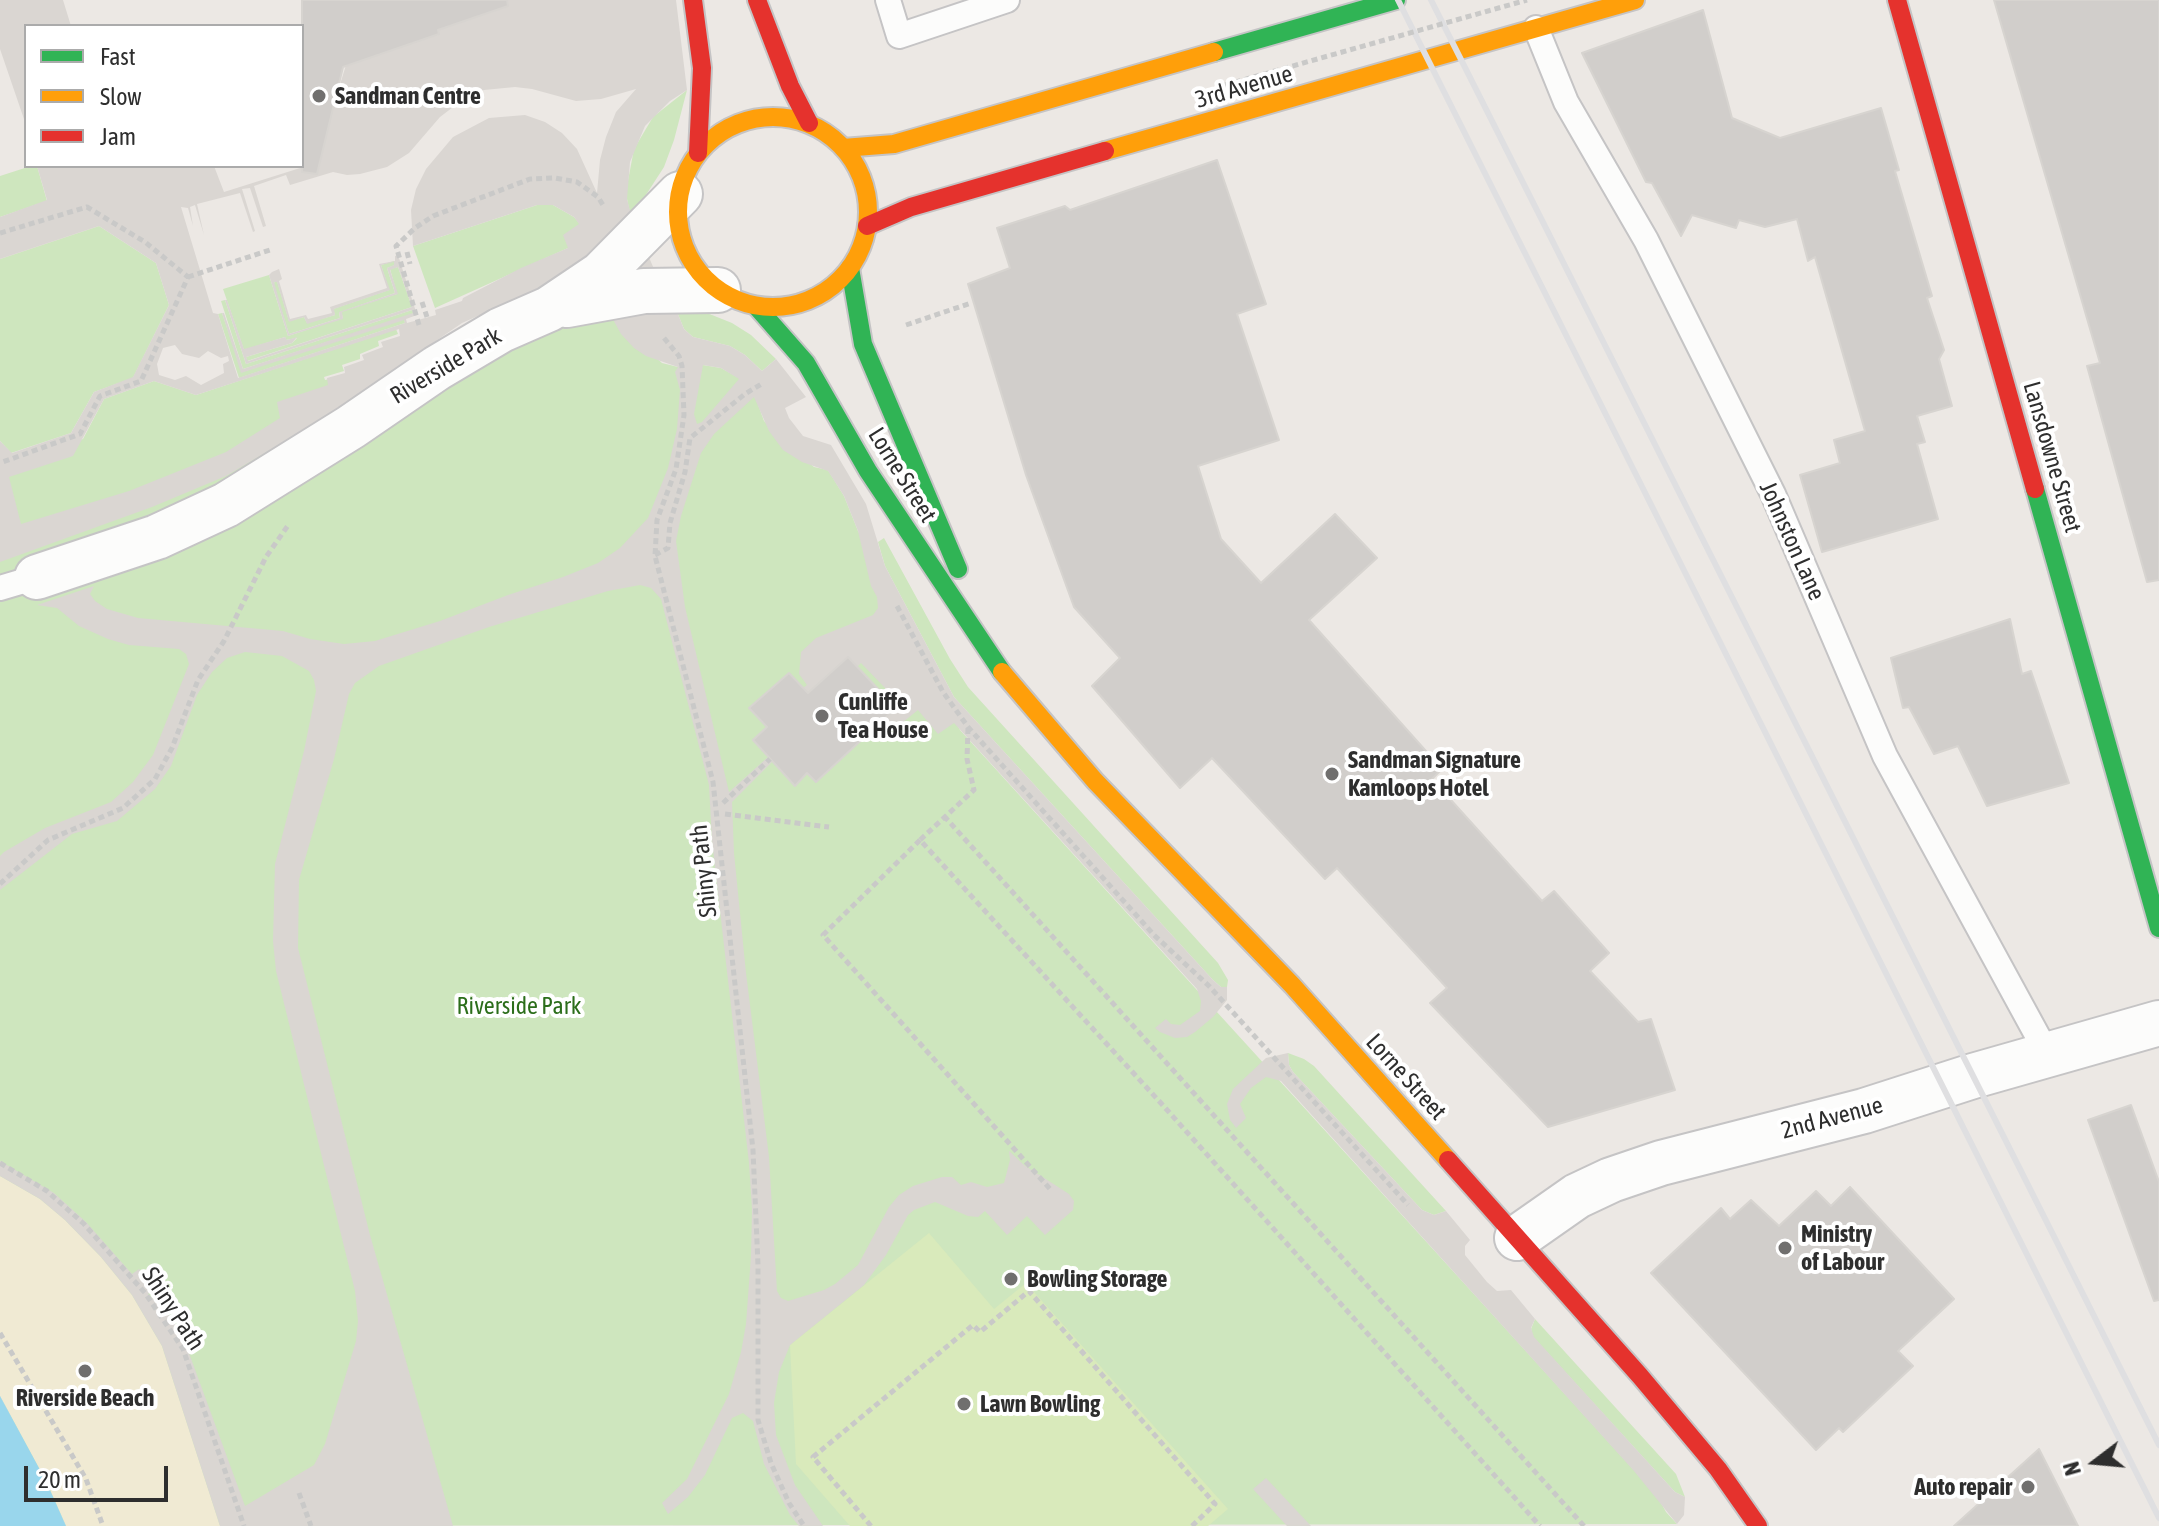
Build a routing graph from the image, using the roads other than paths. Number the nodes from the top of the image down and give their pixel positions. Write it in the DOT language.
graph roads {
  1 [pos="693,0"];
  2 [pos="757,0"];
  3 [pos="888,0"];
  4 [pos="1007,0"];
  5 [pos="1396,0"];
  6 [pos="1634,0"];
  7 [pos="1897,0"];
  8 [pos="1536,28"];
  9 [pos="809,123"];
  10 [pos="843,148"];
  11 [pos="698,153"];
  12 [pos="680,194"];
  13 [pos="867,226"];
  14 [pos="850,268"];
  15 [pos="737,298"];
  16 [pos="549,309"];
  17 [pos="18,583"];
  18 [pos="1003,674"];
  19 [pos="2159,928"];
  20 [pos="2159,1023"];
  21 [pos="2048,1055"];
  22 [pos="1517,1238"];
  23 [pos="1758,1526"];
  1 -- 11 [label="street"];
  2 -- 9 [label="street"];
  3 -- 4 [label="lane"];
  5 -- 10 [label="street, 3rd Avenue"];
  6 -- 8 [label="street, 3rd Avenue"];
  7 -- 19 [label="street, Lansdowne Street"];
  8 -- 13 [label="street, 3rd Avenue"];
  8 -- 21 [label="lane, Johnston Lane"];
  9 -- 10 [label="street"];
  9 -- 11 [label="street"];
  10 -- 13 [label="street"];
  11 -- 12 [label="street"];
  12 -- 15 [label="street"];
  12 -- 16 [label="street, Riverside Park"];
  13 -- 14 [label="street"];
  14 -- 15 [label="street"];
  14 -- 18 [label="street, Lorne Street"];
  15 -- 16 [label="street, Riverside Park"];
  15 -- 18 [label="street, Lorne Street"];
  16 -- 17 [label="street, Riverside Park"];
  18 -- 22 [label="street, Lorne Street"];
  20 -- 21 [label="street, 2nd Avenue"];
  21 -- 22 [label="street, 2nd Avenue"];
  22 -- 23 [label="street, Lorne Street"];
}
